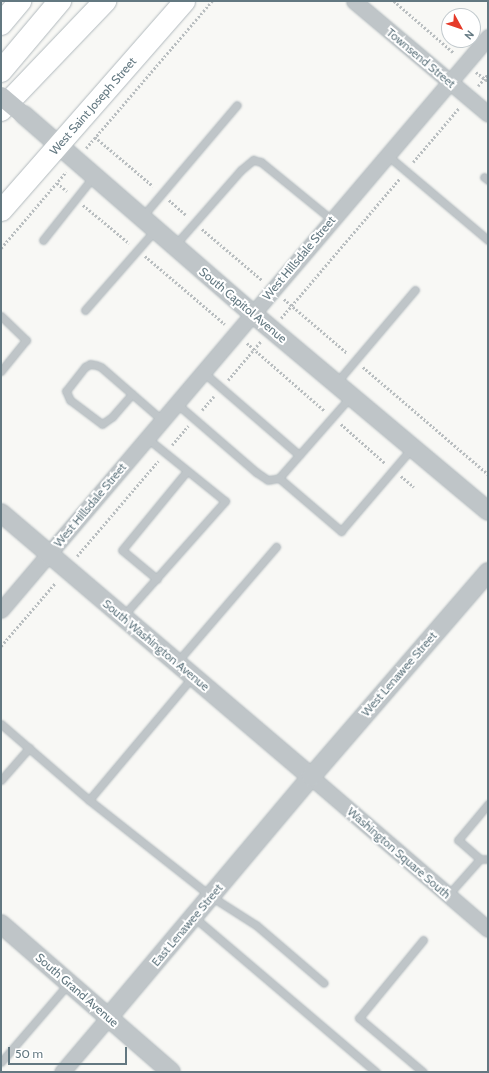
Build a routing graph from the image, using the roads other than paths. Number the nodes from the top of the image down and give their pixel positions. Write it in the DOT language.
graph roads {
  1 [pos="20,1"];
  2 [pos="60,1"];
  3 [pos="105,1"];
  4 [pos="184,1"];
  5 [pos="354,1"];
  6 [pos="1,24"];
  7 [pos="488,36"];
  8 [pos="1,71"];
  9 [pos="450,82"];
  10 [pos="1,96"];
  11 [pos="237,106"];
  12 [pos="1,110"];
  13 [pos="488,114"];
  14 [pos="58,145"];
  15 [pos="387,155"];
  16 [pos="93,177"];
  17 [pos="1,210"];
  18 [pos="141,218"];
  19 [pos="332,220"];
  20 [pos="156,230"];
  21 [pos="43,240"];
  22 [pos="488,240"];
  23 [pos="174,246"];
  24 [pos="415,290"];
  25 [pos="85,310"];
  26 [pos="252,313"];
  27 [pos="1,316"];
  28 [pos="1,371"];
  29 [pos="203,372"];
  30 [pos="336,383"];
  31 [pos="132,394"];
  32 [pos="352,396"];
  33 [pos="176,403"];
  34 [pos="162,420"];
  35 [pos="147,438"];
  36 [pos="412,447"];
  37 [pos="299,456"];
  38 [pos="187,471"];
  39 [pos="279,478"];
  40 [pos="488,511"];
  41 [pos="1,513"];
  42 [pos="276,547"];
  43 [pos="49,553"];
  44 [pos="488,572"];
  45 [pos="156,579"];
  46 [pos="1,610"];
  47 [pos="123,616"];
  48 [pos="176,662"];
  49 [pos="193,676"];
  50 [pos="1,724"];
  51 [pos="29,748"];
  52 [pos="311,777"];
  53 [pos="1,780"];
  54 [pos="89,800"];
  55 [pos="488,804"];
  56 [pos="480,859"];
  57 [pos="488,859"];
  58 [pos="448,895"];
  59 [pos="212,897"];
  60 [pos="195,918"];
  61 [pos="1,924"];
  62 [pos="488,929"];
  63 [pos="423,940"];
  64 [pos="69,983"];
  65 [pos="324,983"];
  66 [pos="108,1018"];
  67 [pos="1,1062"];
  68 [pos="62,1072"];
  69 [pos="172,1072"];
  70 [pos="376,1072"];
  71 [pos="423,1072"];
  1 -- 6 [label="highway"];
  2 -- 8 [label="highway"];
  3 -- 12 [label="highway"];
  4 -- 14 [label="main road, West Saint Joseph Street"];
  5 -- 9 [label="street, Townsend Street"];
  7 -- 9 [label="street, West Hillsdale Street"];
  9 -- 13 [label="street, Townsend Street"];
  9 -- 15 [label="street, West Hillsdale Street"];
  10 -- 14 [label="street, South Capitol Avenue, bridge"];
  11 -- 18 [label="lane"];
  14 -- 16 [label="street, South Capitol Avenue"];
  14 -- 17 [label="main road, West Saint Joseph Street"];
  15 -- 19 [label="street, West Hillsdale Street"];
  15 -- 22 [label="lane"];
  16 -- 18 [label="street, South Capitol Avenue"];
  16 -- 21 [label="lane"];
  18 -- 20 [label="street, South Capitol Avenue"];
  19 -- 23 [label="lane"];
  19 -- 26 [label="street, West Hillsdale Street"];
  20 -- 23 [label="street, South Capitol Avenue"];
  20 -- 25 [label="lane"];
  23 -- 26 [label="street, South Capitol Avenue"];
  24 -- 30 [label="lane"];
  26 -- 29 [label="street, West Hillsdale Street"];
  26 -- 30 [label="street, South Capitol Avenue"];
  27 -- 28 [label="lane"];
  29 -- 33 [label="street, West Hillsdale Street"];
  29 -- 37 [label="lane"];
  30 -- 32 [label="street, South Capitol Avenue"];
  31 -- 31 [label="lane"];
  31 -- 34 [label="lane"];
  32 -- 36 [label="street, South Capitol Avenue"];
  32 -- 37 [label="lane"];
  33 -- 34 [label="street, West Hillsdale Street"];
  33 -- 39 [label="lane"];
  34 -- 35 [label="street, West Hillsdale Street"];
  35 -- 38 [label="lane"];
  35 -- 43 [label="street, West Hillsdale Street"];
  36 -- 39 [label="lane"];
  36 -- 40 [label="street, South Capitol Avenue"];
  37 -- 39 [label="lane"];
  38 -- 45 [label="lane"];
  38 -- 45 [label="lane"];
  41 -- 43 [label="street, South Washington Avenue"];
  42 -- 48 [label="lane"];
  43 -- 46 [label="street, West Hillsdale Street"];
  43 -- 47 [label="street, South Washington Avenue"];
  44 -- 52 [label="street, West Lenawee Street"];
  45 -- 47 [label="lane"];
  47 -- 48 [label="street, South Washington Avenue"];
  48 -- 49 [label="street, South Washington Avenue"];
  49 -- 52 [label="street, South Washington Avenue"];
  49 -- 54 [label="lane"];
  50 -- 51 [label="lane"];
  51 -- 53 [label="lane"];
  51 -- 54 [label="lane"];
  52 -- 58 [label="street, Washington Square South"];
  52 -- 59 [label="street, East Lenawee Street"];
  54 -- 59 [label="lane"];
  55 -- 56 [label="lane"];
  56 -- 57 [label="lane"];
  56 -- 58 [label="lane"];
  58 -- 62 [label="street, Washington Square South"];
  59 -- 60 [label="street, East Lenawee Street"];
  59 -- 65 [label="lane"];
  60 -- 66 [label="street, East Lenawee Street"];
  60 -- 70 [label="lane"];
  61 -- 64 [label="street, South Grand Avenue"];
  63 -- 71 [label="lane"];
  64 -- 66 [label="street, South Grand Avenue"];
  64 -- 67 [label="lane"];
  66 -- 68 [label="street, East Lenawee Street"];
  66 -- 69 [label="street, South Grand Avenue"];
}
